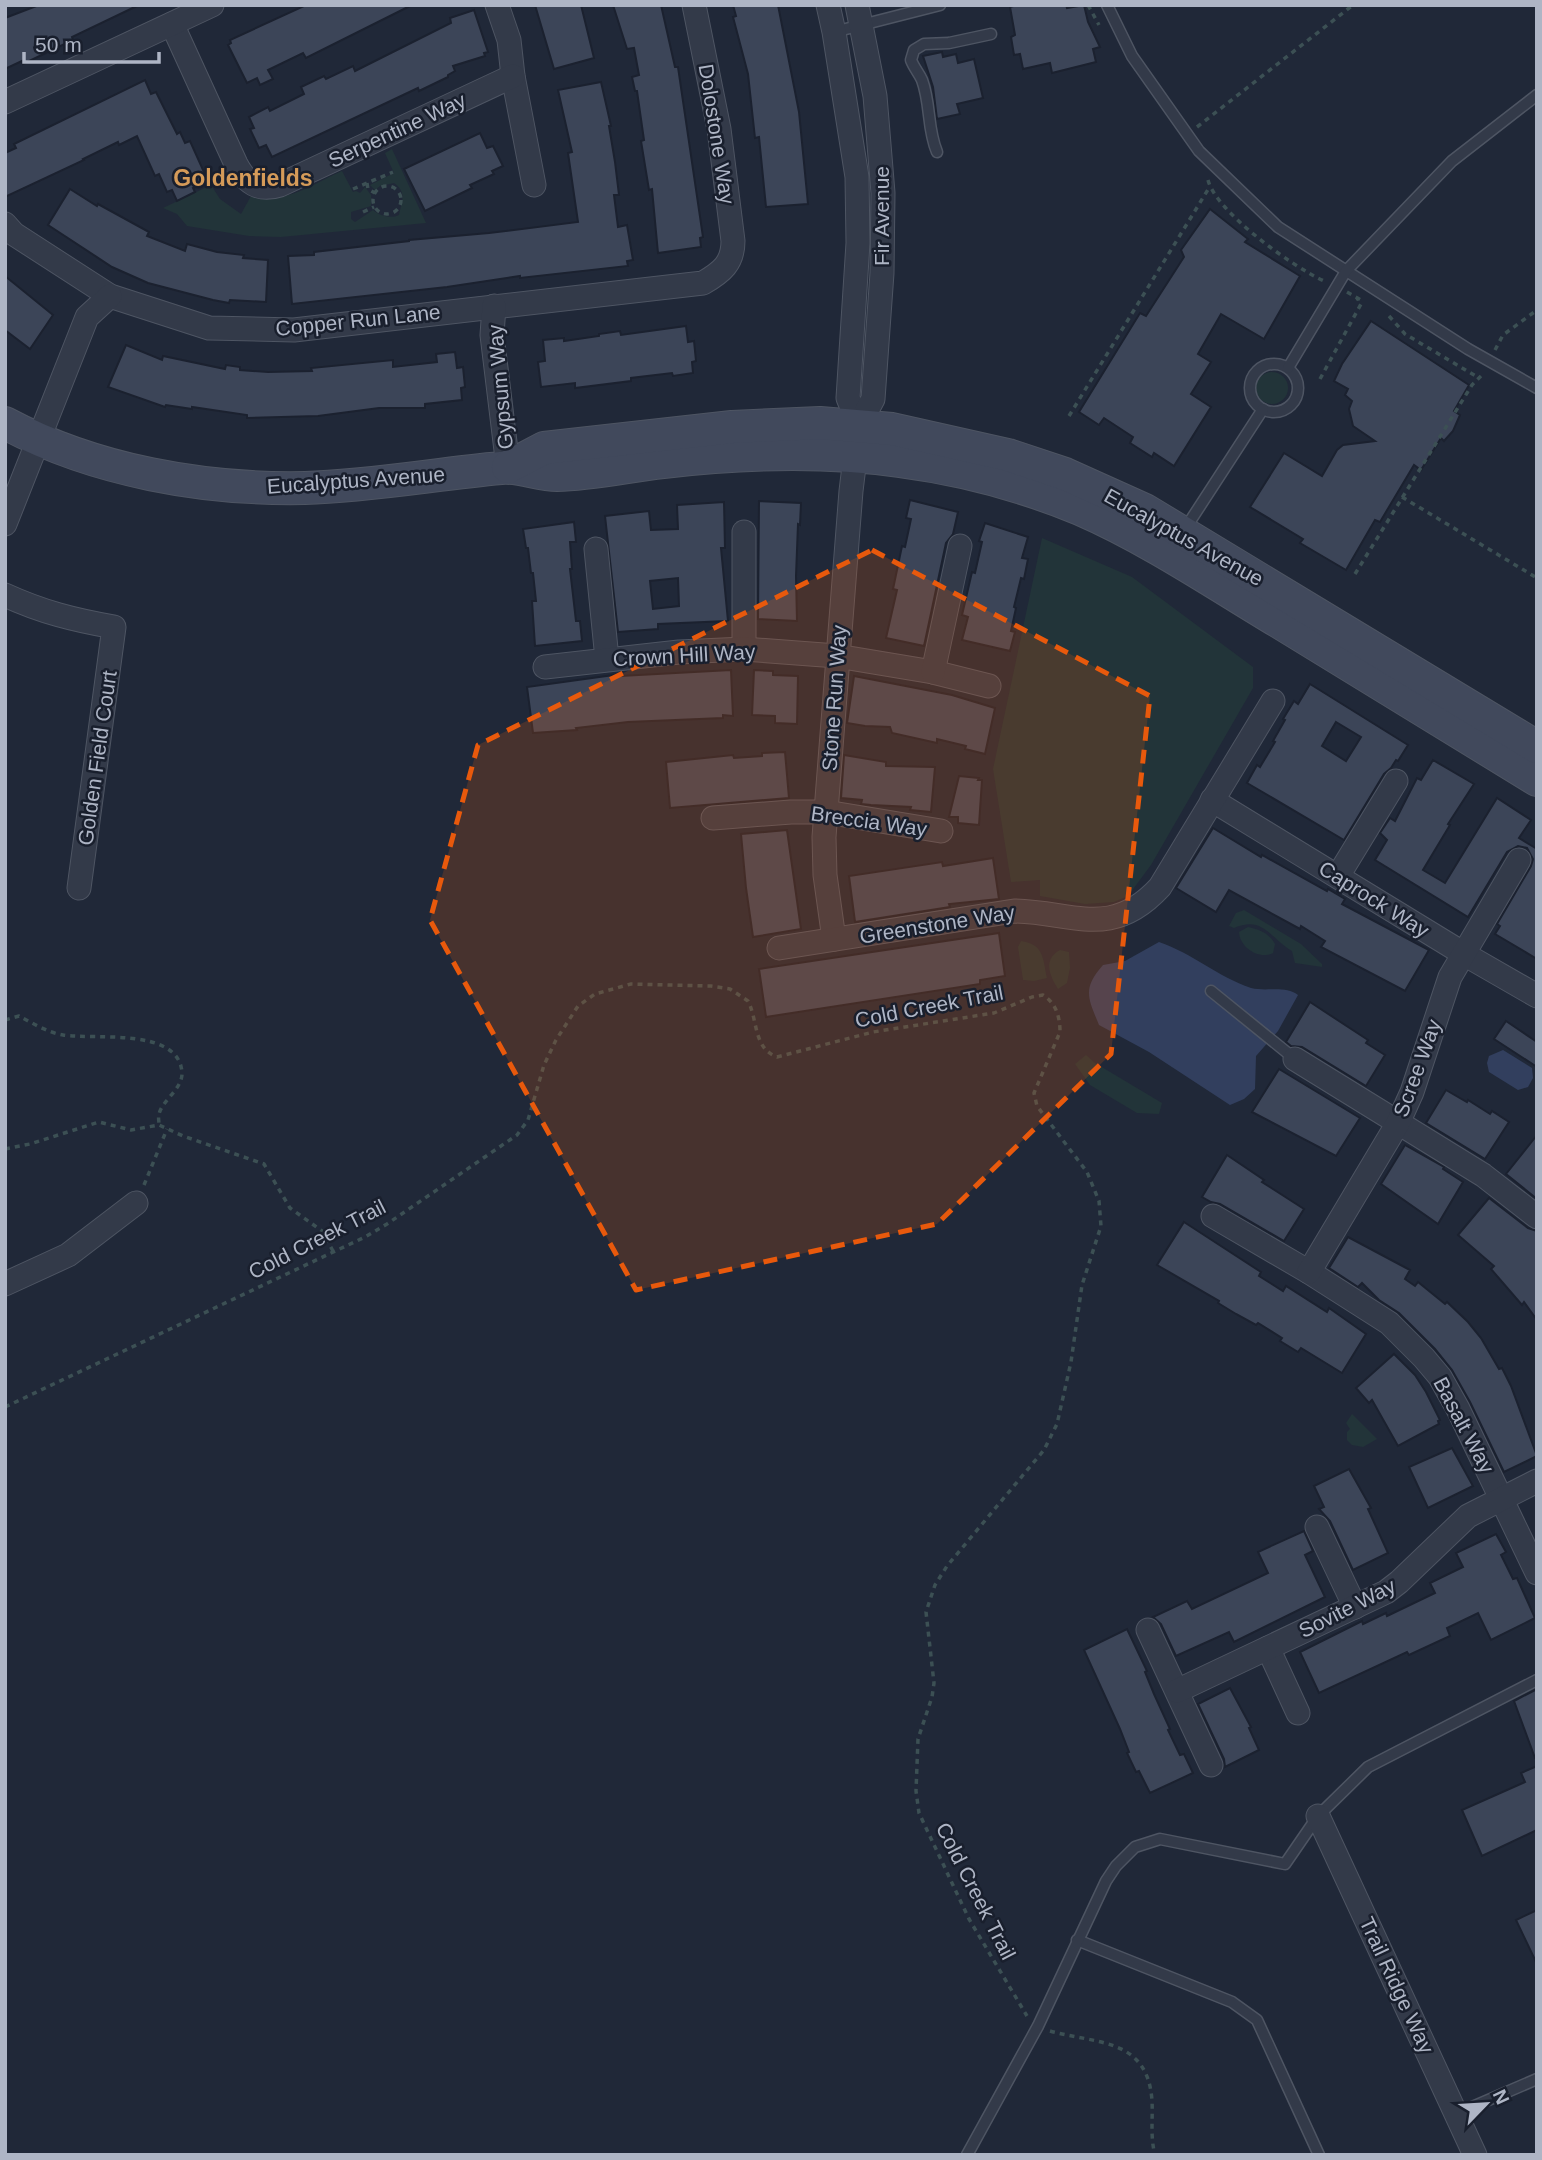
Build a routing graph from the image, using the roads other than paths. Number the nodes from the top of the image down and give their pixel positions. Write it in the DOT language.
graph roads {
  1 [pos="212,5"];
  2 [pos="496,5"];
  3 [pos="694,5"];
  4 [pos="828,5"];
  5 [pos="940,5"];
  6 [pos="1107,5"];
  7 [pos="859,15"];
  8 [pos="172,24"];
  9 [pos="834,32"];
  10 [pos="991,34"];
  11 [pos="513,76"];
  12 [pos="1537,95"];
  13 [pos="5,102"];
  14 [pos="937,152"];
  15 [pos="534,185"];
  16 [pos="5,224"];
  17 [pos="730,263"];
  18 [pos="1346,271"];
  19 [pos="110,296"];
  20 [pos="494,306"];
  21 [pos="1288,368"];
  22 [pos="1537,388"];
  23 [pos="1263,409"];
  24 [pos="5,423"];
  25 [pos="859,425"];
  26 [pos="38,441"];
  27 [pos="855,456"];
  28 [pos="508,467"];
  29 [pos="1045,496"];
  30 [pos="5,524"];
  31 [pos="1183,531"];
  32 [pos="744,532"];
  33 [pos="960,546"];
  34 [pos="596,548"];
  35 [pos="5,595"];
  36 [pos="744,649"];
  37 [pos="837,656"];
  38 [pos="607,659"];
  39 [pos="545,667"];
  40 [pos="933,672"];
  41 [pos="989,686"];
  42 [pos="1273,701"];
  43 [pos="1537,747"];
  44 [pos="1537,780"];
  45 [pos="1396,781"];
  46 [pos="1212,800"];
  47 [pos="826,812"];
  48 [pos="713,818"];
  49 [pos="941,831"];
  50 [pos="1518,860"];
  51 [pos="1338,876"];
  52 [pos="79,888"];
  53 [pos="834,939"];
  54 [pos="779,948"];
  55 [pos="1464,954"];
  56 [pos="1211,991"];
  57 [pos="1537,996"];
  58 [pos="1295,1059"];
  59 [pos="1398,1123"];
  60 [pos="136,1203"];
  61 [pos="1213,1216"];
  62 [pos="1537,1217"];
  63 [pos="1309,1272"];
  64 [pos="5,1284"];
  65 [pos="1537,1481"];
  66 [pos="1502,1497"];
  67 [pos="1317,1527"];
  68 [pos="1537,1573"];
  69 [pos="1355,1607"];
  70 [pos="1148,1630"];
  71 [pos="1268,1648"];
  72 [pos="1537,1681"];
  73 [pos="1177,1691"];
  74 [pos="1298,1713"];
  75 [pos="1211,1765"];
  76 [pos="1318,1816"];
  77 [pos="1077,1940"];
  78 [pos="1537,2079"];
  79 [pos="1456,2114"];
  80 [pos="967,2155"];
  81 [pos="1319,2155"];
  82 [pos="1475,2155"];
  1 -- 8 [label="street"];
  2 -- 11 [label="street"];
  3 -- 17 [label="street, Dolostone Way"];
  4 -- 9 [label="street, Fir Avenue"];
  5 -- 7 [label="lane"];
  6 -- 18 [label="lane"];
  7 -- 9 [label="lane"];
  7 -- 25 [label="street, Fir Avenue"];
  8 -- 11 [label="street, Serpentine Way"];
  8 -- 13 [label="street"];
  9 -- 25 [label="street, Fir Avenue"];
  10 -- 14 [label="lane"];
  11 -- 15 [label="street"];
  12 -- 18 [label="lane"];
  16 -- 19 [label="street, Copper Run Lane"];
  17 -- 20 [label="street, Copper Run Lane"];
  18 -- 21 [label="lane"];
  18 -- 22 [label="lane"];
  19 -- 20 [label="street, Copper Run Lane"];
  19 -- 26 [label="street"];
  20 -- 28 [label="street, Gypsum Way"];
  21 -- 23 [label="lane"];
  21 -- 23 [label="lane"];
  23 -- 31 [label="lane"];
  24 -- 26 [label="main road, Eucalyptus Avenue"];
  25 -- 27 [label="street, Fir Avenue"];
  25 -- 28 [label="main road, Eucalyptus Avenue"];
  25 -- 31 [label="main road, Eucalyptus Avenue"];
  26 -- 28 [label="main road, Eucalyptus Avenue"];
  26 -- 30 [label="street"];
  27 -- 28 [label="main road, Eucalyptus Avenue"];
  27 -- 29 [label="main road, Eucalyptus Avenue"];
  27 -- 37 [label="street, Stone Run Way"];
  29 -- 31 [label="main road"];
  29 -- 44 [label="main road, Eucalyptus Avenue"];
  31 -- 43 [label="main road, Eucalyptus Avenue"];
  32 -- 36 [label="street"];
  33 -- 40 [label="street"];
  34 -- 38 [label="street"];
  35 -- 52 [label="street, Golden Field Court"];
  36 -- 37 [label="street, Crown Hill Way"];
  36 -- 38 [label="street, Crown Hill Way"];
  37 -- 40 [label="street, Crown Hill Way"];
  37 -- 47 [label="street, Stone Run Way"];
  38 -- 39 [label="street, Crown Hill Way"];
  40 -- 41 [label="street, Crown Hill Way"];
  42 -- 46 [label="street, Greenstone Way"];
  45 -- 51 [label="street"];
  46 -- 51 [label="street, Caprock Way"];
  46 -- 53 [label="street, Greenstone Way"];
  47 -- 48 [label="street, Breccia Way"];
  47 -- 49 [label="street, Breccia Way"];
  47 -- 53 [label="street, Stone Run Way"];
  50 -- 55 [label="street, Scree Way"];
  51 -- 55 [label="street, Caprock Way"];
  53 -- 54 [label="street, Greenstone Way"];
  55 -- 57 [label="street, Caprock Way"];
  55 -- 59 [label="street, Scree Way"];
  56 -- 58 [label="lane"];
  58 -- 59 [label="street"];
  59 -- 62 [label="street"];
  59 -- 63 [label="street, Scree Way"];
  60 -- 64 [label="street"];
  61 -- 63 [label="street, Basalt Way"];
  63 -- 66 [label="street, Basalt Way"];
  65 -- 66 [label="street, Sovite Way"];
  66 -- 68 [label="street, Basalt Way"];
  66 -- 69 [label="street, Sovite Way"];
  67 -- 69 [label="street"];
  69 -- 71 [label="street, Sovite Way"];
  70 -- 73 [label="street"];
  71 -- 73 [label="street, Sovite Way"];
  71 -- 74 [label="street"];
  72 -- 76 [label="lane"];
  73 -- 75 [label="street"];
  76 -- 77 [label="lane"];
  76 -- 79 [label="street, Trail Ridge Way"];
  77 -- 80 [label="lane"];
  77 -- 81 [label="lane"];
  78 -- 79 [label="lane"];
  79 -- 82 [label="street, Trail Ridge Way"];
}
